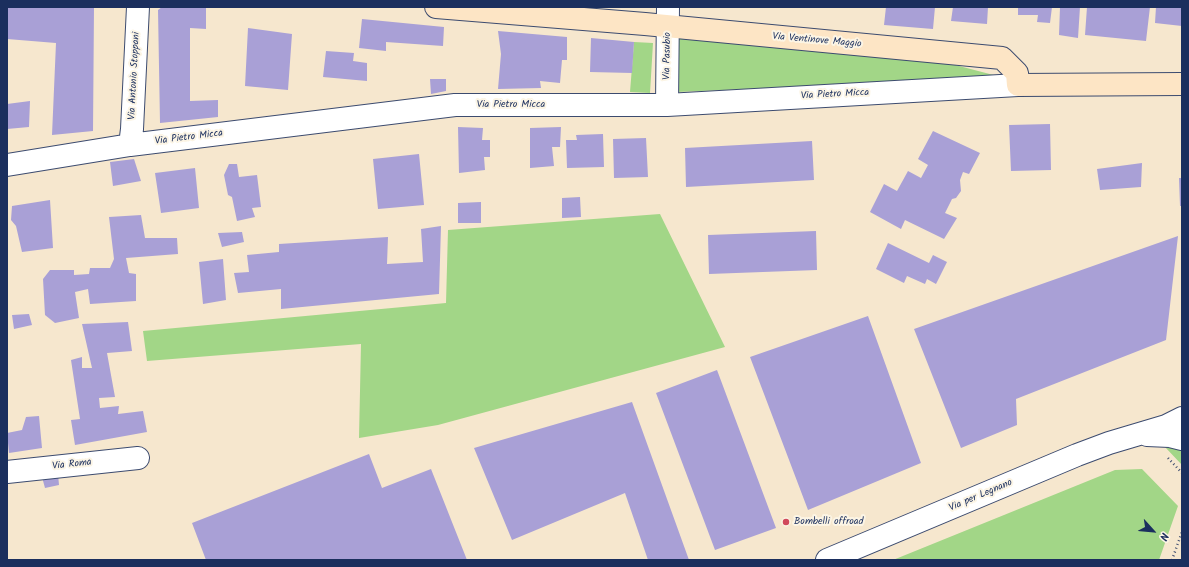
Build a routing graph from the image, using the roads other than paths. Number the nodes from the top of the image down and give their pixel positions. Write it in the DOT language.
graph roads {
  1 [pos="138,7"];
  2 [pos="436,7"];
  3 [pos="668,17"];
  4 [pos="1182,84"];
  5 [pos="1018,85"];
  6 [pos="667,105"];
  7 [pos="130,145"];
  8 [pos="7,165"];
  9 [pos="1182,418"];
  10 [pos="1136,435"];
  11 [pos="1182,438"];
  12 [pos="138,458"];
  13 [pos="7,472"];
  14 [pos="827,560"];
  1 -- 7 [label="street, Via Antonio Stoppani"];
  2 -- 3 [label="street, Via Ventinove Maggio"];
  3 -- 5 [label="street, Via Ventinove Maggio"];
  3 -- 6 [label="street, Via Pasubio"];
  4 -- 5 [label="street"];
  5 -- 6 [label="street, Via Pietro Micca"];
  6 -- 7 [label="street, Via Pietro Micca"];
  7 -- 8 [label="street, Via Pietro Micca"];
  9 -- 10 [label="street, Via per Legnano"];
  10 -- 11 [label="street, Via per Legnano"];
  10 -- 14 [label="street, Via per Legnano"];
  12 -- 13 [label="street, Via Roma"];
}
